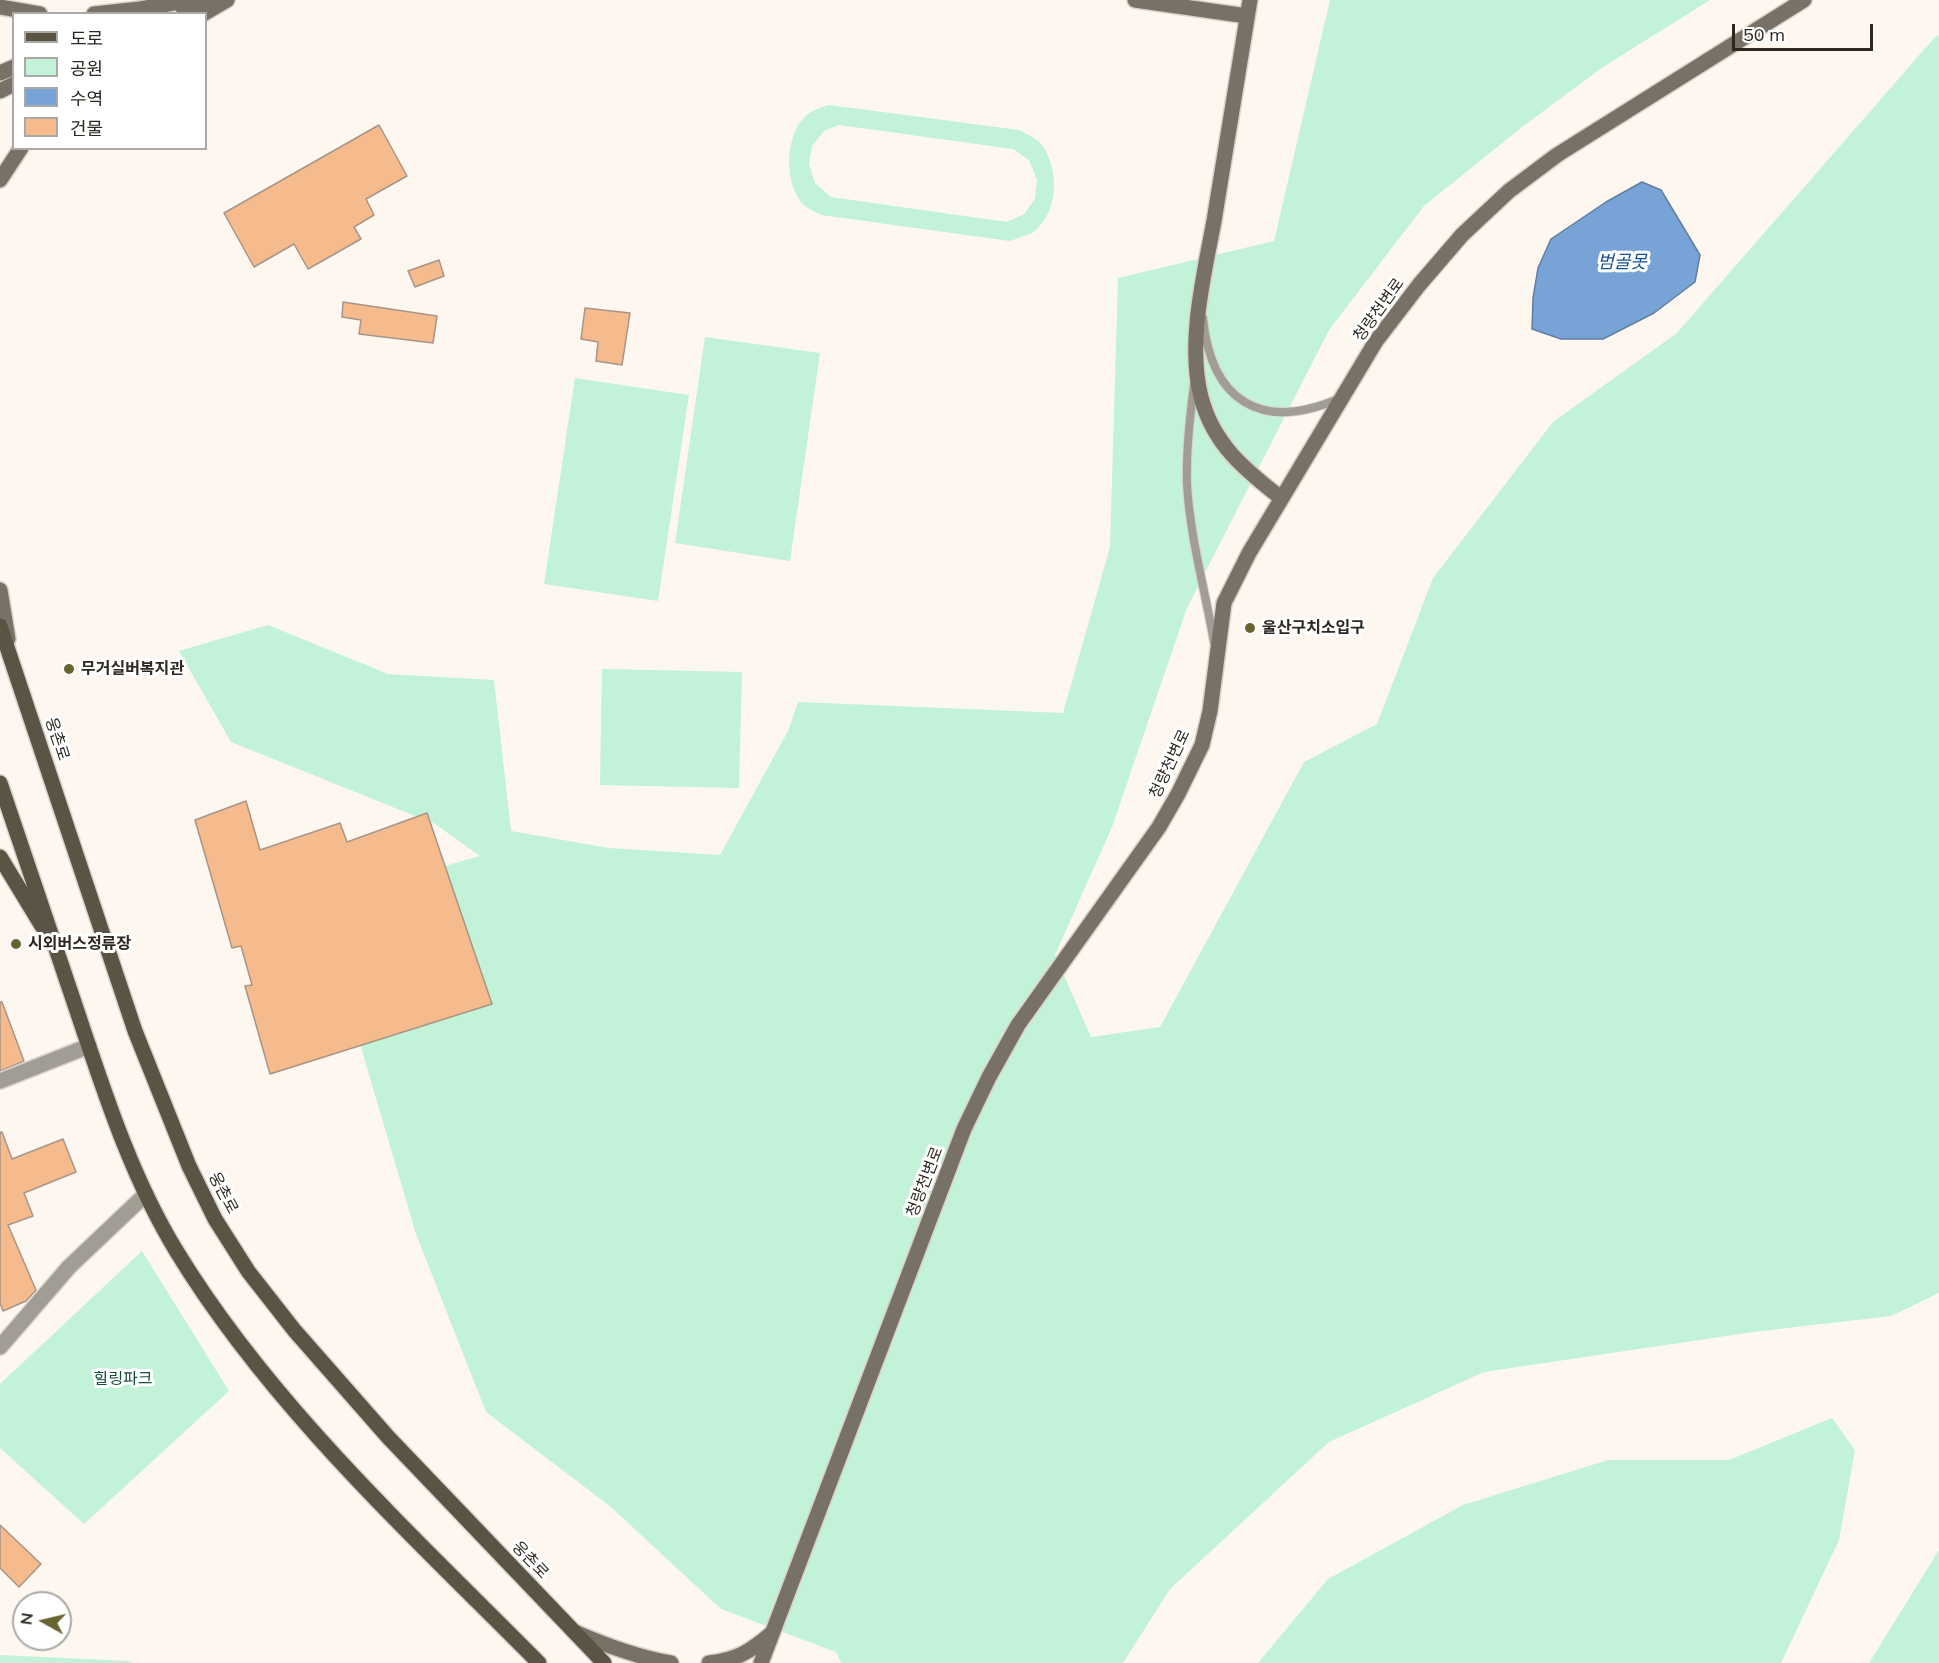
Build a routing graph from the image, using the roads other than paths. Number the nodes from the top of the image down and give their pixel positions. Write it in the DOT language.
graph roads {
  1 [pos="190,0"];
  2 [pos="208,0"];
  3 [pos="221,0"];
  4 [pos="227,0"];
  5 [pos="1135,0"];
  6 [pos="1250,0"];
  7 [pos="1804,0"];
  8 [pos="0,7"];
  9 [pos="29,12"];
  10 [pos="112,12"];
  11 [pos="170,12"];
  12 [pos="194,12"];
  13 [pos="206,12"];
  14 [pos="1247,16"];
  15 [pos="20,150"];
  16 [pos="0,180"];
  17 [pos="1202,291"];
  18 [pos="1196,362"];
  19 [pos="1342,397"];
  20 [pos="1281,498"];
  21 [pos="0,590"];
  22 [pos="0,627"];
  23 [pos="1216,654"];
  24 [pos="13,665"];
  25 [pos="0,783"];
  26 [pos="0,857"];
  27 [pos="57,952"];
  28 [pos="89,1046"];
  29 [pos="0,1081"];
  30 [pos="146,1194"];
  31 [pos="0,1347"];
  32 [pos="572,1630"];
  33 [pos="774,1631"];
  34 [pos="539,1663"];
  35 [pos="604,1663"];
  36 [pos="671,1663"];
  37 [pos="709,1663"];
  38 [pos="761,1663"];
  39 [pos="772,1663"];
  1 -- 10 [label="main road"];
  2 -- 11 [label="main road"];
  3 -- 12 [label="main road"];
  4 -- 13 [label="main road"];
  5 -- 14 [label="main road"];
  6 -- 14 [label="main road"];
  7 -- 19 [label="main road, 청량천변로"];
  8 -- 9 [label="main road"];
  14 -- 17 [label="main road"];
  15 -- 16 [label="main road"];
  17 -- 18 [label="main road"];
  17 -- 19 [label="lane"];
  18 -- 20 [label="main road"];
  18 -- 23 [label="lane"];
  19 -- 20 [label="main road, 청량천변로"];
  20 -- 23 [label="main road, 청량천변로"];
  21 -- 24 [label="main road"];
  22 -- 24 [label="main road, 웅촌로"];
  23 -- 33 [label="main road, 청량천변로"];
  24 -- 32 [label="main road, 웅촌로"];
  25 -- 27 [label="main road"];
  26 -- 27 [label="main road"];
  27 -- 28 [label="main road"];
  28 -- 29 [label="street"];
  28 -- 30 [label="main road"];
  30 -- 31 [label="street"];
  30 -- 34 [label="main road"];
  32 -- 35 [label="main road, 웅촌로"];
  32 -- 36 [label="main road"];
  33 -- 37 [label="main road"];
  33 -- 38 [label="main road, 청량천변로"];
  33 -- 39 [label="main road"];
}
